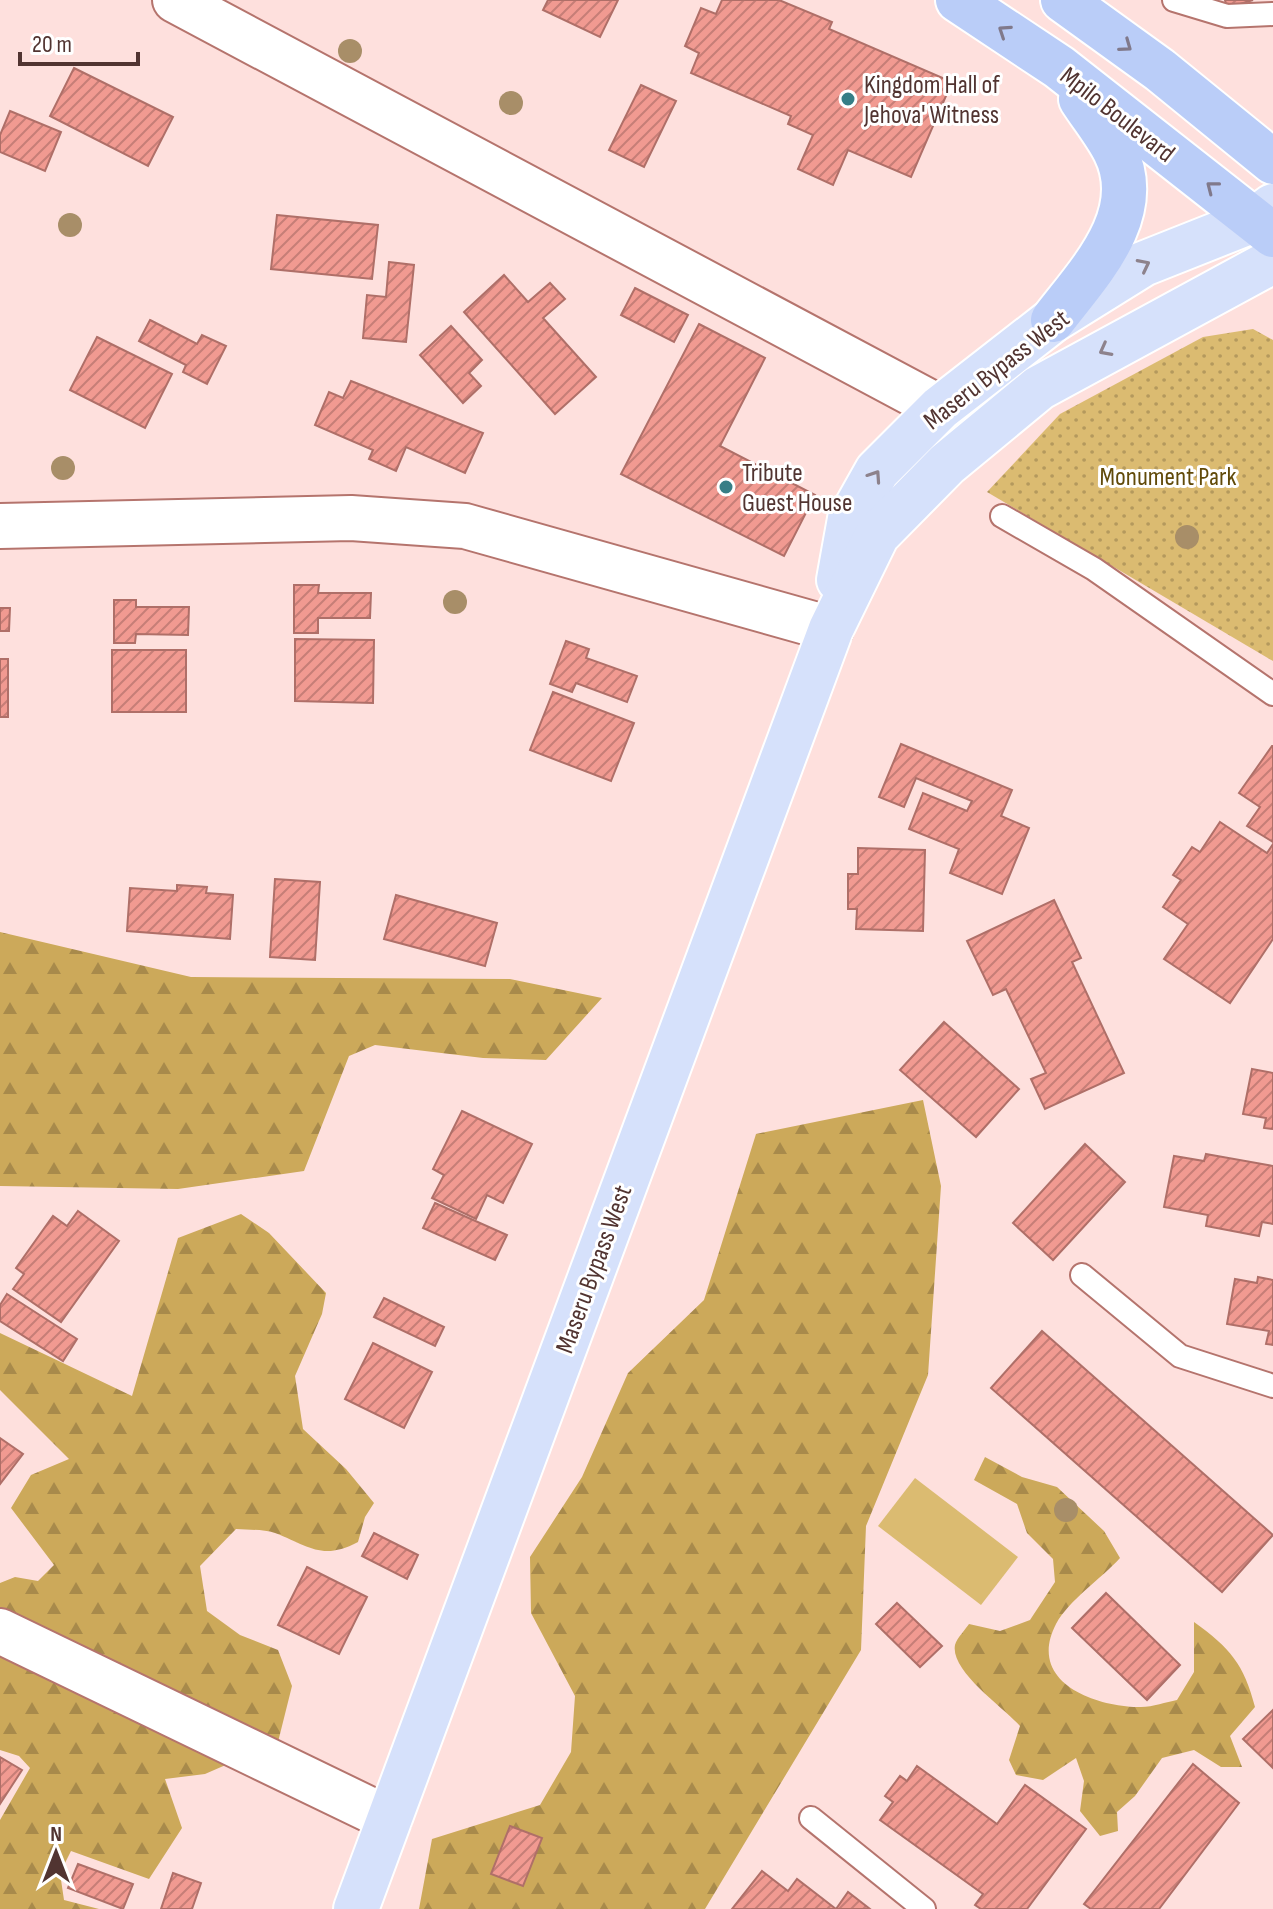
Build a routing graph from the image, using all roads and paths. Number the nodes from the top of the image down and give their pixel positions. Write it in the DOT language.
graph roads {
  1 [pos="175,0"];
  2 [pos="958,0"];
  3 [pos="1063,0"];
  4 [pos="1174,0"];
  5 [pos="1273,14"];
  6 [pos="1059,67"];
  7 [pos="1191,95"];
  8 [pos="1273,131"];
  9 [pos="1273,162"];
  10 [pos="1267,220"];
  11 [pos="1273,261"];
  12 [pos="1053,320"];
  13 [pos="940,408"];
  14 [pos="1002,516"];
  15 [pos="3,525"];
  16 [pos="831,629"];
  17 [pos="1273,694"];
  18 [pos="1082,1275"];
  19 [pos="1273,1386"];
  20 [pos="0,1631"];
  21 [pos="811,1818"];
  22 [pos="389,1819"];
  23 [pos="356,1909"];
  24 [pos="924,1909"];
  1 -- 13 [label="street"];
  6 -- 2 [label="highway, Mpilo Boulevard, one-way"];
  3 -- 7 [label="highway, one-way"];
  4 -- 5 [label="lane"];
  10 -- 6 [label="highway, Mpilo Boulevard, one-way"];
  6 -- 12 [label="highway"];
  7 -- 8 [label="highway"];
  7 -- 9 [label="highway"];
  12 -- 10 [label="main road, Maseru Bypass West, one-way"];
  11 -- 16 [label="main road, Maseru Bypass West, one-way"];
  12 -- 13 [label="main road, Maseru Bypass West"];
  16 -- 13 [label="main road, Maseru Bypass West, one-way"];
  14 -- 17 [label="lane"];
  15 -- 16 [label="street"];
  16 -- 22 [label="main road, Maseru Bypass West"];
  18 -- 19 [label="lane"];
  20 -- 22 [label="street"];
  21 -- 24 [label="lane"];
  22 -- 23 [label="main road, Maseru Bypass West"];
}
